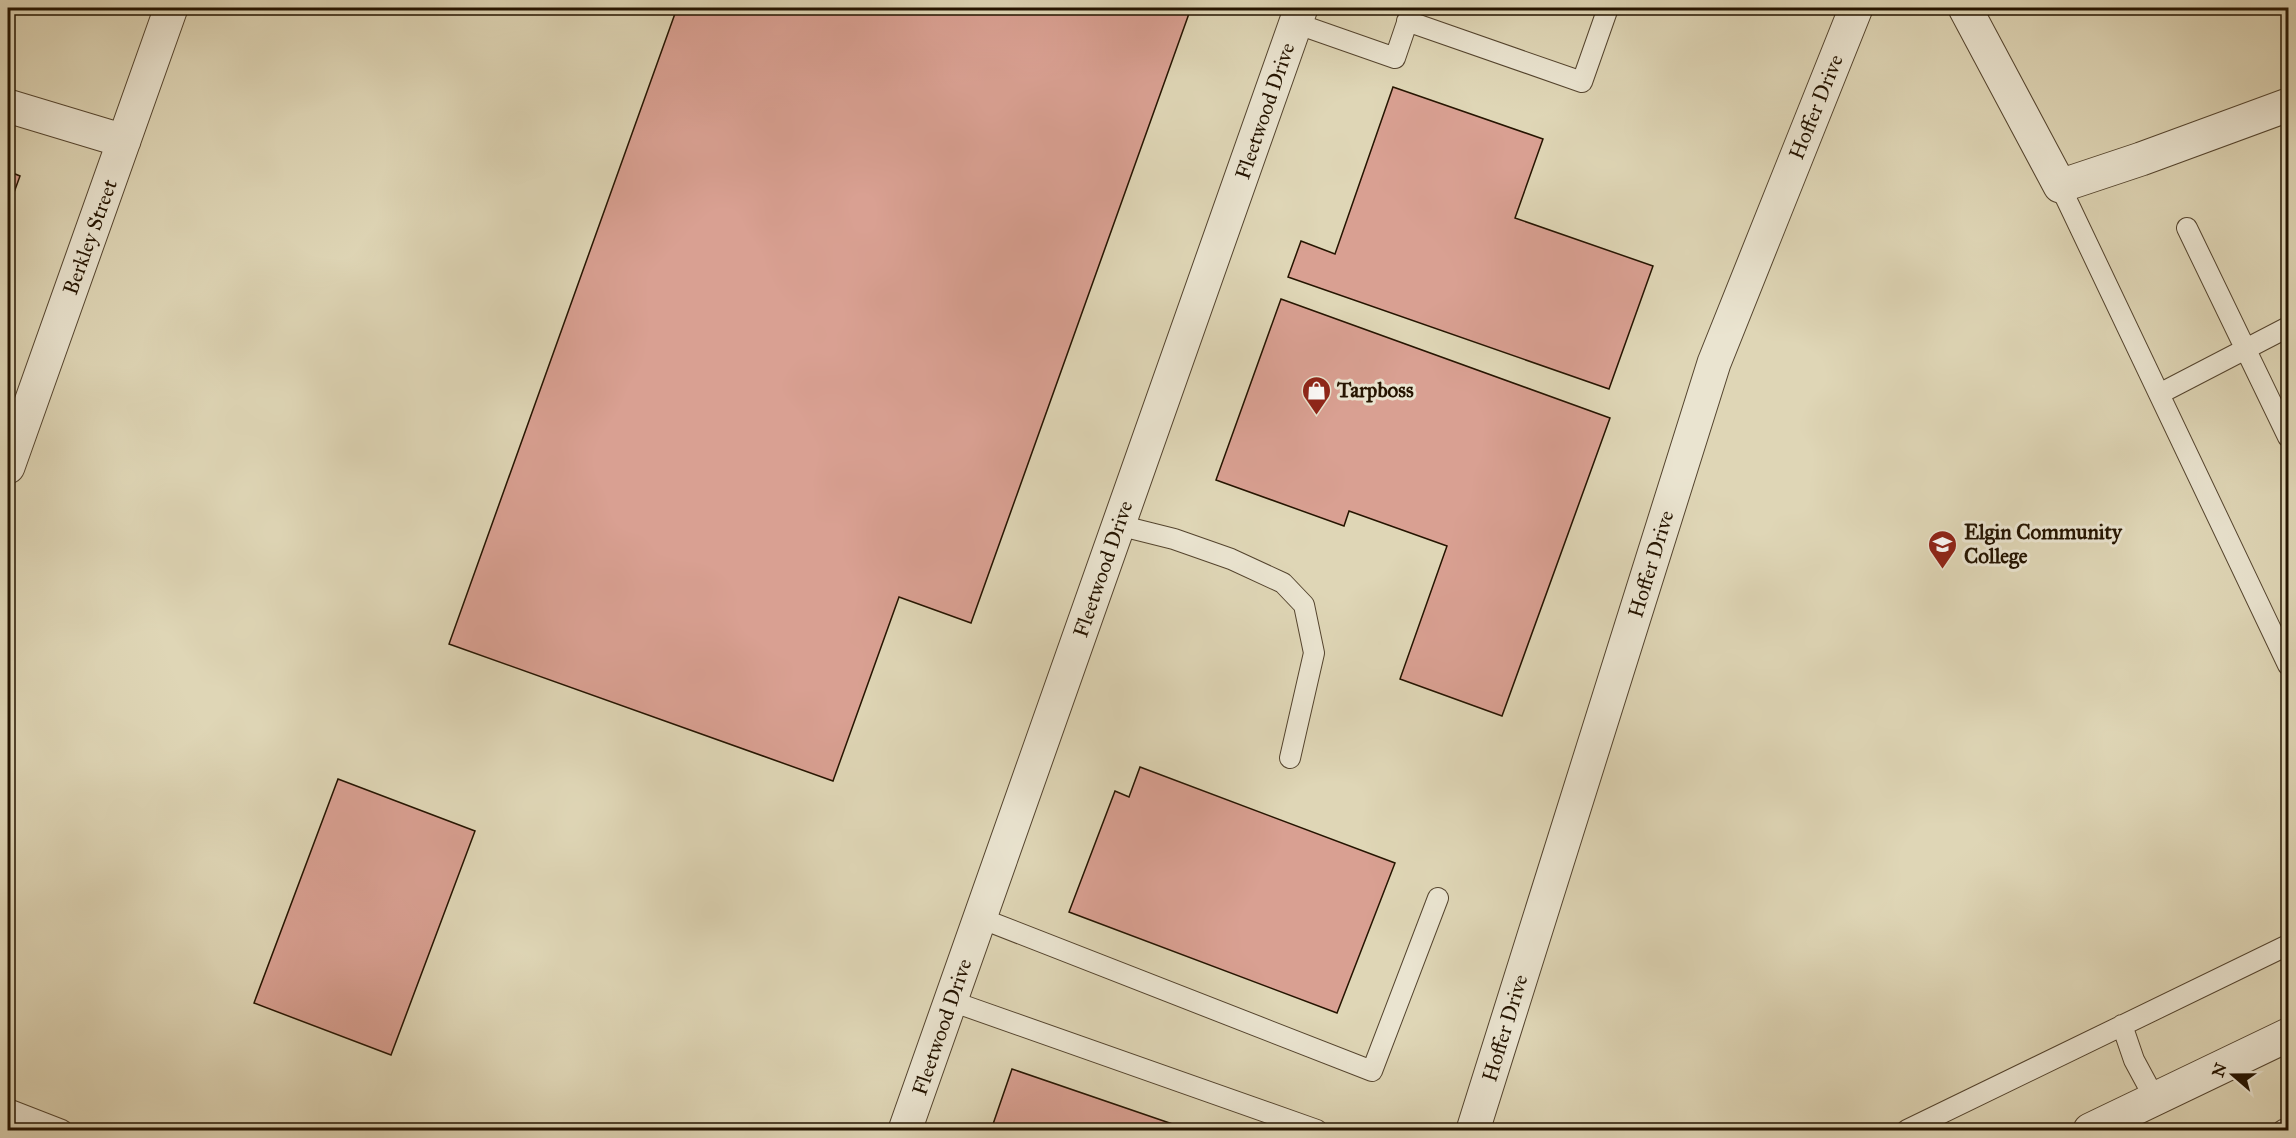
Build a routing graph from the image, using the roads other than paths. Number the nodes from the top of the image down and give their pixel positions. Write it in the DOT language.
graph roads {
  1 [pos="171,8"];
  2 [pos="1608,8"];
  3 [pos="1856,8"];
  4 [pos="1965,8"];
  5 [pos="1410,14"];
  6 [pos="1298,15"];
  7 [pos="2289,105"];
  8 [pos="8,106"];
  9 [pos="124,141"];
  10 [pos="2060,186"];
  11 [pos="2187,228"];
  12 [pos="2289,327"];
  13 [pos="2247,349"];
  14 [pos="2159,394"];
  15 [pos="2289,437"];
  16 [pos="8,467"];
  17 [pos="1118,525"];
  18 [pos="2289,665"];
  19 [pos="1290,758"];
  20 [pos="1438,898"];
  21 [pos="980,918"];
  22 [pos="2289,945"];
  23 [pos="951,1001"];
  24 [pos="2122,1025"];
  25 [pos="2289,1035"];
  26 [pos="2155,1099"];
  27 [pos="8,1109"];
  28 [pos="2289,1128"];
  29 [pos="62,1131"];
  30 [pos="905,1131"];
  31 [pos="1317,1131"];
  32 [pos="1473,1131"];
  33 [pos="1907,1131"];
  34 [pos="2091,1131"];
  35 [pos="2283,1131"];
  1 -- 9 [label="street, Berkley Street"];
  2 -- 5 [label="lane"];
  3 -- 32 [label="street, Hoffer Drive"];
  4 -- 10 [label="street"];
  5 -- 6 [label="lane"];
  6 -- 17 [label="street, Fleetwood Drive"];
  7 -- 10 [label="street"];
  8 -- 9 [label="street"];
  9 -- 16 [label="street, Berkley Street"];
  10 -- 14 [label="lane"];
  11 -- 13 [label="lane"];
  12 -- 13 [label="lane"];
  13 -- 14 [label="lane"];
  13 -- 15 [label="lane"];
  14 -- 18 [label="lane"];
  17 -- 19 [label="lane"];
  17 -- 21 [label="street, Fleetwood Drive"];
  20 -- 21 [label="lane"];
  21 -- 23 [label="street, Fleetwood Drive"];
  22 -- 24 [label="lane"];
  23 -- 30 [label="street, Fleetwood Drive"];
  23 -- 31 [label="lane"];
  24 -- 26 [label="lane"];
  24 -- 33 [label="lane"];
  25 -- 26 [label="street"];
  26 -- 34 [label="street"];
  27 -- 29 [label="lane"];
  28 -- 35 [label="lane"];
}
